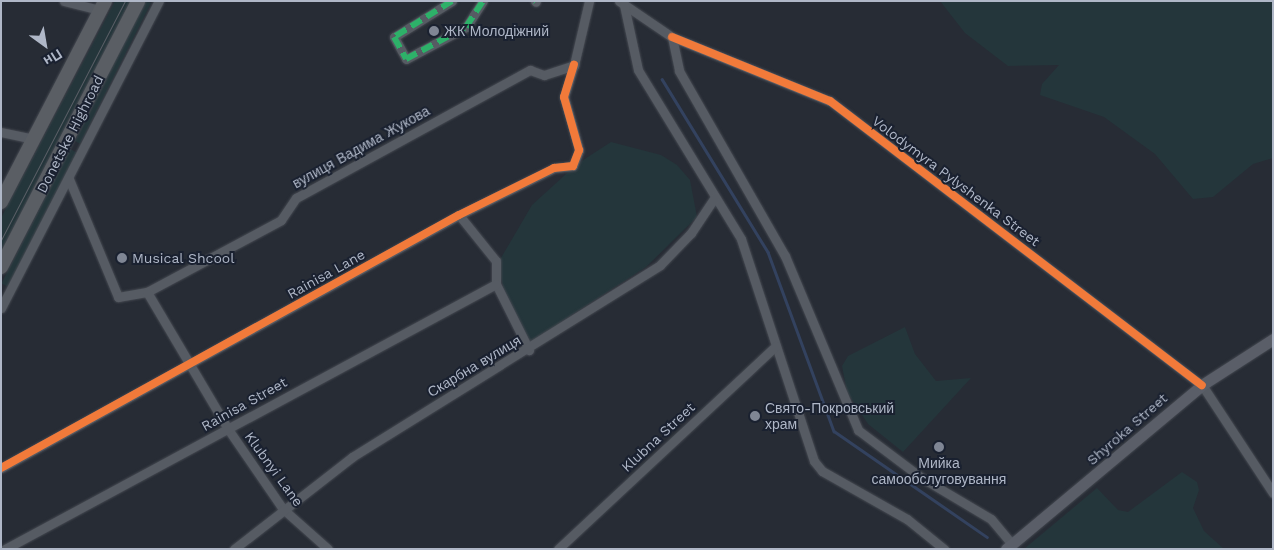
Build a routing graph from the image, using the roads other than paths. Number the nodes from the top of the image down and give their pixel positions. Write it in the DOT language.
graph roads {
  1 [pos="64,1"];
  2 [pos="138,1"];
  3 [pos="159,1"];
  4 [pos="452,1"];
  5 [pos="483,1"];
  6 [pos="590,1"];
  7 [pos="622,3"];
  8 [pos="102,6"];
  9 [pos="672,37"];
  10 [pos="574,65"];
  11 [pos="1,132"];
  12 [pos="34,139"];
  13 [pos="69,179"];
  14 [pos="715,197"];
  15 [pos="1,202"];
  16 [pos="459,215"];
  17 [pos="1,267"];
  18 [pos="496,284"];
  19 [pos="147,292"];
  20 [pos="1,308"];
  21 [pos="1273,339"];
  22 [pos="776,346"];
  23 [pos="528,350"];
  24 [pos="190,364"];
  25 [pos="1202,385"];
  26 [pos="228,429"];
  27 [pos="1,468"];
  28 [pos="1273,493"];
  29 [pos="283,509"];
  30 [pos="1009,546"];
  31 [pos="6,549"];
  32 [pos="234,549"];
  33 [pos="328,549"];
  34 [pos="558,549"];
  35 [pos="944,549"];
  1 -- 8 [label="street"];
  2 -- 17 [label="highway, Donetske Highroad"];
  3 -- 13 [label="street"];
  4 -- 5 [label="street"];
  6 -- 10 [label="street"];
  7 -- 9 [label="street, Volodymyra Pylyshenka Street"];
  7 -- 14 [label="street"];
  8 -- 12 [label="highway"];
  9 -- 25 [label="street, Volodymyra Pylyshenka Street"];
  9 -- 30 [label="street"];
  10 -- 16 [label="street, Rainisa Lane"];
  10 -- 19 [label="street, вулиця Вадима Жукова"];
  11 -- 12 [label="street"];
  12 -- 15 [label="highway"];
  13 -- 19 [label="street, вулиця Вадима Жукова"];
  13 -- 20 [label="street"];
  14 -- 22 [label="street"];
  14 -- 23 [label="street, Скарбна вулиця"];
  16 -- 18 [label="street"];
  16 -- 24 [label="street, Rainisa Lane"];
  18 -- 23 [label="street"];
  18 -- 26 [label="street, Rainisa Street"];
  19 -- 24 [label="street, Klubnyi Lane"];
  21 -- 25 [label="main road, Shyroka Street"];
  22 -- 34 [label="street, Klubna Street"];
  22 -- 35 [label="street"];
  23 -- 29 [label="street, Скарбна вулиця"];
  24 -- 26 [label="street, Klubnyi Lane"];
  24 -- 27 [label="street, Rainisa Lane"];
  25 -- 28 [label="street, Volodymyra Pylyshenka Street"];
  25 -- 30 [label="main road, Shyroka Street"];
  26 -- 29 [label="street, Klubnyi Lane"];
  26 -- 31 [label="street, Rainisa Street"];
  29 -- 32 [label="street, Скарбна вулиця"];
  29 -- 33 [label="street, Klubnyi Lane"];
}
